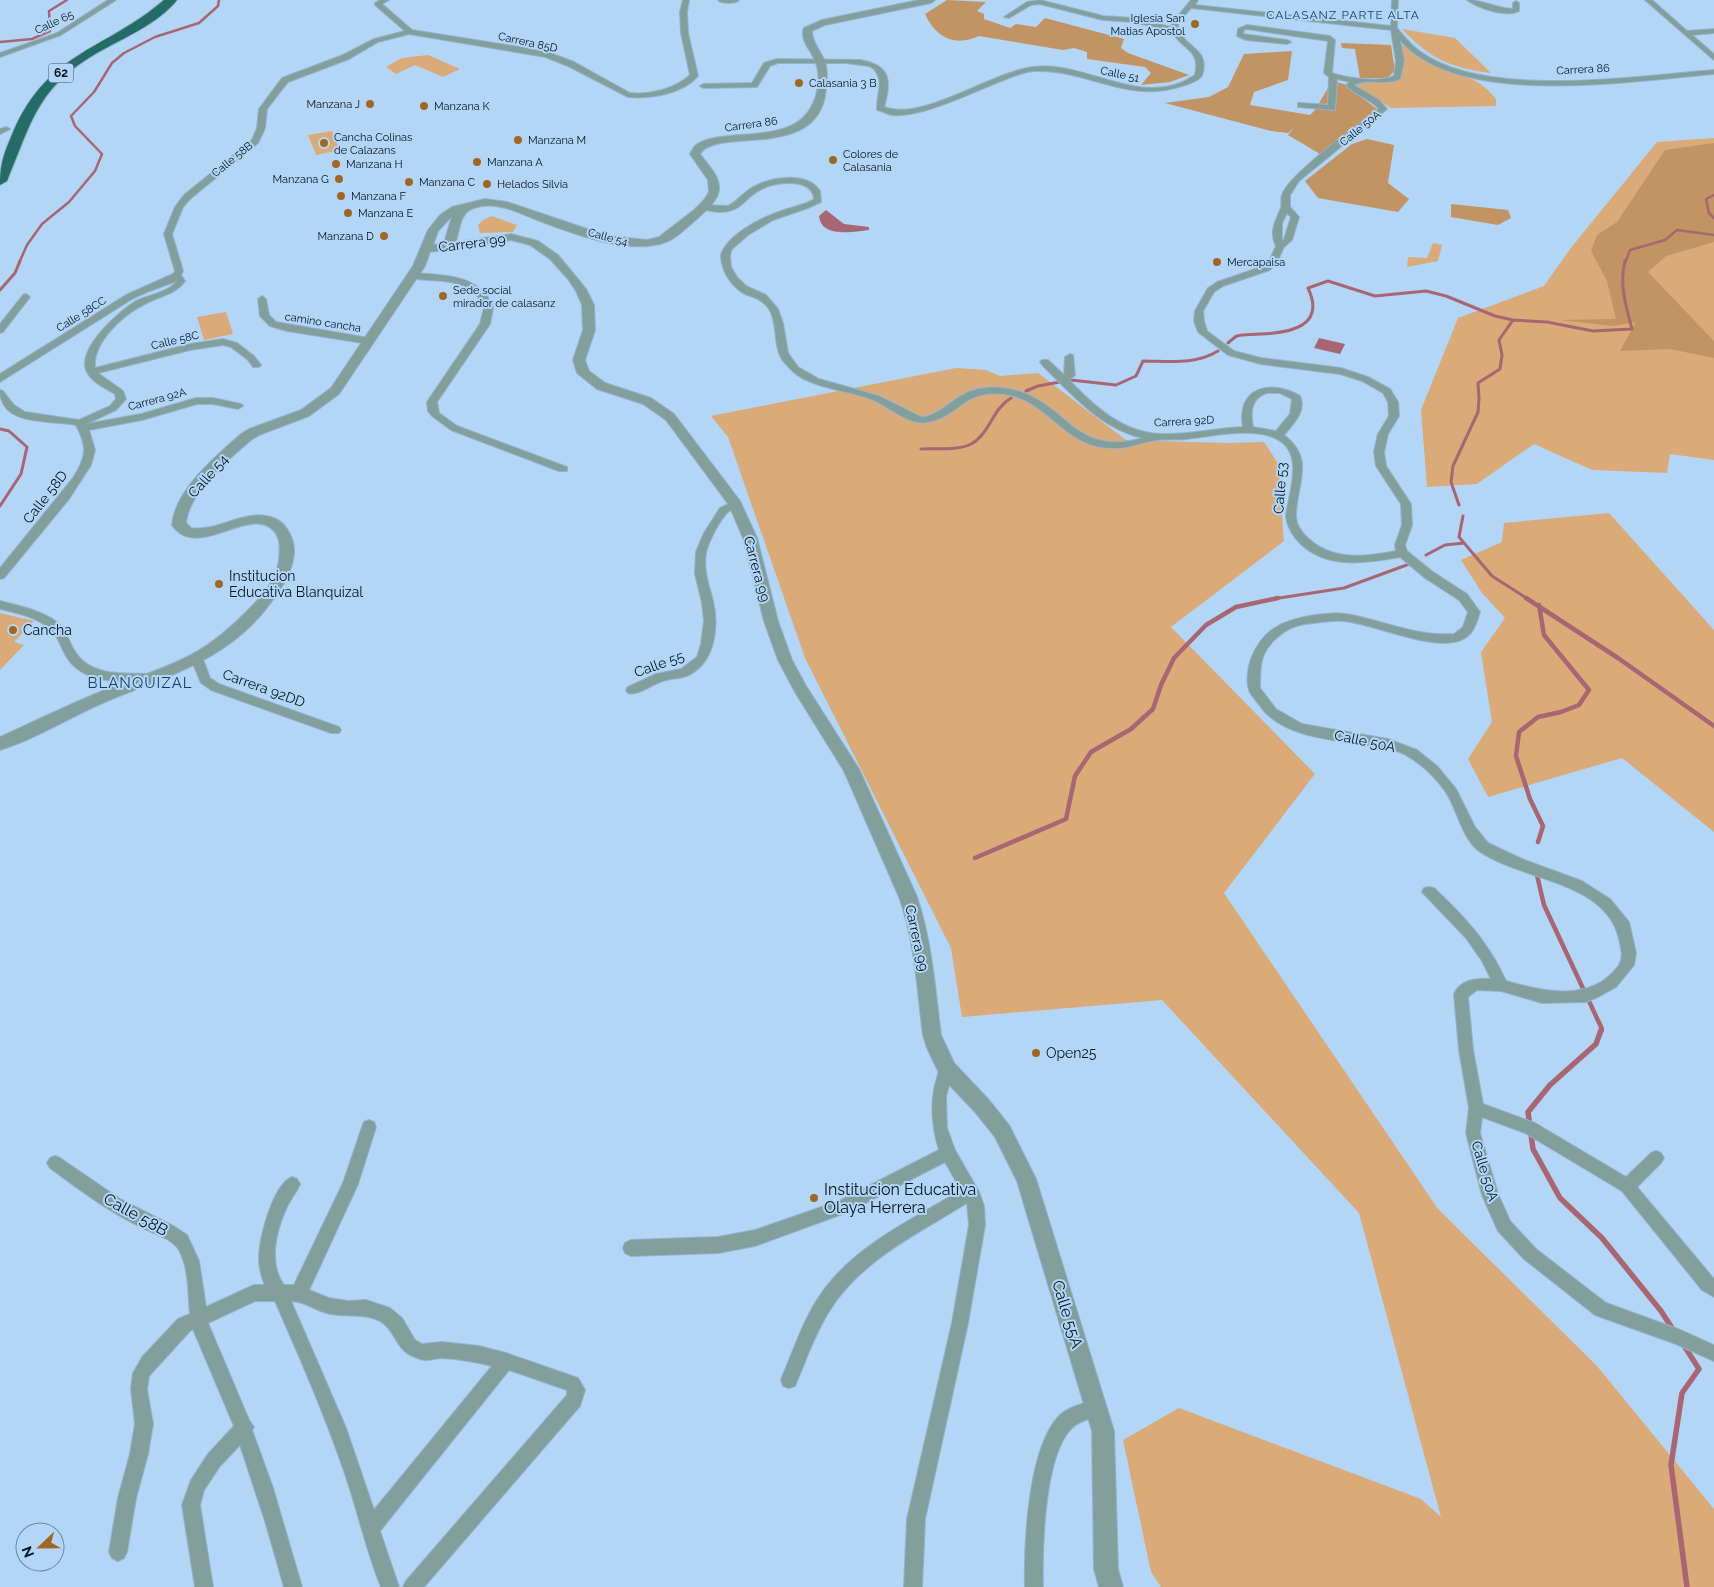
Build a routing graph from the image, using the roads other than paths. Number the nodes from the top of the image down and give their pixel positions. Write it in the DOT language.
graph roads {
  1 [pos="113,0"];
  2 [pos="159,0"];
  3 [pos="171,0"];
  4 [pos="386,0"];
  5 [pos="686,0"];
  6 [pos="722,0"];
  7 [pos="735,0"];
  8 [pos="931,0"];
  9 [pos="1395,0"];
  10 [pos="1470,0"];
  11 [pos="1648,0"];
  12 [pos="1192,3"];
  13 [pos="1516,3"];
  14 [pos="1007,17"];
  15 [pos="1394,28"];
  16 [pos="1175,30"];
  17 [pos="1714,31"];
  18 [pos="409,32"];
  19 [pos="1686,32"];
  20 [pos="1287,42"];
  21 [pos="0,55"];
  22 [pos="1714,58"];
  23 [pos="820,61"];
  24 [pos="1714,72"];
  25 [pos="1332,77"];
  26 [pos="1356,81"];
  27 [pos="704,86"];
  28 [pos="1300,105"];
  29 [pos="3,131"];
  30 [pos="0,143"];
  31 [pos="699,147"];
  32 [pos="0,181"];
  33 [pos="465,206"];
  34 [pos="704,206"];
  35 [pos="1286,207"];
  36 [pos="449,245"];
  37 [pos="1280,246"];
  38 [pos="427,249"];
  39 [pos="177,274"];
  40 [pos="413,276"];
  41 [pos="26,297"];
  42 [pos="262,299"];
  43 [pos="0,330"];
  44 [pos="369,341"];
  45 [pos="1070,357"];
  46 [pos="1045,362"];
  47 [pos="256,365"];
  48 [pos="92,372"];
  49 [pos="0,379"];
  50 [pos="1066,382"];
  51 [pos="0,393"];
  52 [pos="238,406"];
  53 [pos="81,426"];
  54 [pos="1248,429"];
  55 [pos="1264,431"];
  56 [pos="1278,436"];
  57 [pos="1155,437"];
  58 [pos="563,469"];
  59 [pos="736,504"];
  60 [pos="1402,552"];
  61 [pos="0,575"];
  62 [pos="0,605"];
  63 [pos="197,659"];
  64 [pos="151,678"];
  65 [pos="632,690"];
  66 [pos="335,730"];
  67 [pos="0,744"];
  68 [pos="1429,892"];
  69 [pos="1501,985"];
  70 [pos="947,1069"];
  71 [pos="1476,1108"];
  72 [pos="369,1126"];
  73 [pos="948,1153"];
  74 [pos="1656,1158"];
  75 [pos="55,1163"];
  76 [pos="292,1184"];
  77 [pos="1627,1186"];
  78 [pos="971,1192"];
  79 [pos="631,1248"];
  80 [pos="1714,1289"];
  81 [pos="279,1292"];
  82 [pos="299,1293"];
  83 [pos="199,1319"];
  84 [pos="1714,1353"];
  85 [pos="506,1361"];
  86 [pos="789,1380"];
  87 [pos="1098,1408"];
  88 [pos="244,1427"];
  89 [pos="370,1529"];
  90 [pos="118,1552"];
  91 [pos="204,1587"];
  92 [pos="293,1587"];
  93 [pos="390,1587"];
  94 [pos="412,1587"];
  95 [pos="913,1587"];
  96 [pos="1034,1587"];
  97 [pos="1111,1587"];
  1 -- 21 [label="street, Calle 65"];
  2 -- 29 [label="highway, 62"];
  3 -- 32 [label="highway, 62"];
  4 -- 18 [label="street"];
  5 -- 18 [label="street, Carrera 85D"];
  6 -- 7 [label="street"];
  8 -- 23 [label="street"];
  9 -- 15 [label="street"];
  10 -- 13 [label="street"];
  11 -- 19 [label="street"];
  12 -- 15 [label="street"];
  12 -- 16 [label="street"];
  14 -- 16 [label="street"];
  15 -- 24 [label="street, Carrera 86"];
  15 -- 26 [label="street"];
  16 -- 23 [label="street, Calle 51"];
  17 -- 19 [label="street"];
  18 -- 39 [label="street, Calle 58B"];
  19 -- 22 [label="street"];
  20 -- 25 [label="street"];
  23 -- 27 [label="street"];
  23 -- 31 [label="street, Carrera 86"];
  25 -- 26 [label="street"];
  25 -- 28 [label="street"];
  26 -- 35 [label="street, Calle 50A"];
  29 -- 30 [label="highway, 62"];
  31 -- 34 [label="street, Calle 54"];
  33 -- 34 [label="street, Calle 54"];
  33 -- 36 [label="street"];
  33 -- 38 [label="street, Calle 54"];
  34 -- 57 [label="street"];
  35 -- 37 [label="street, Calle 50A"];
  35 -- 37 [label="street"];
  36 -- 38 [label="street, Carrera 99"];
  36 -- 59 [label="street, Carrera 99"];
  37 -- 60 [label="street"];
  38 -- 40 [label="street, Calle 54"];
  39 -- 48 [label="street"];
  39 -- 49 [label="street, Calle 58CC"];
  40 -- 44 [label="street, Calle 54"];
  40 -- 58 [label="street"];
  41 -- 43 [label="street"];
  42 -- 44 [label="street, camino cancha"];
  44 -- 63 [label="street, Calle 54"];
  45 -- 50 [label="street"];
  46 -- 50 [label="street, Carrera 92D"];
  47 -- 48 [label="street, Calle 58C"];
  48 -- 53 [label="street"];
  50 -- 57 [label="street, Carrera 92D"];
  51 -- 53 [label="street"];
  52 -- 53 [label="street, Carrera 92A"];
  53 -- 61 [label="street, Calle 58D"];
  54 -- 55 [label="street, Carrera 92D"];
  54 -- 56 [label="street"];
  54 -- 57 [label="street, Carrera 92D"];
  55 -- 56 [label="street, Calle 53"];
  56 -- 60 [label="street, Calle 53"];
  59 -- 65 [label="street, Calle 55"];
  59 -- 70 [label="street, Carrera 99"];
  60 -- 69 [label="street, Calle 50A"];
  62 -- 64 [label="street, Calle 54"];
  63 -- 64 [label="street, Calle 54"];
  63 -- 66 [label="street, Carrera 92DD"];
  64 -- 67 [label="street, Calle 54"];
  68 -- 69 [label="street"];
  69 -- 71 [label="street, Calle 50A"];
  70 -- 73 [label="street"];
  70 -- 87 [label="street, Calle 55A"];
  71 -- 77 [label="street"];
  71 -- 84 [label="street, Calle 50A"];
  72 -- 82 [label="street"];
  73 -- 78 [label="street"];
  73 -- 79 [label="street"];
  74 -- 77 [label="street"];
  75 -- 83 [label="street, Calle 58B"];
  76 -- 81 [label="street"];
  77 -- 80 [label="street"];
  78 -- 86 [label="street"];
  78 -- 95 [label="street"];
  81 -- 82 [label="street"];
  81 -- 83 [label="street"];
  81 -- 89 [label="street"];
  82 -- 85 [label="street"];
  83 -- 88 [label="street, Calle 58B"];
  83 -- 90 [label="street"];
  85 -- 89 [label="street"];
  85 -- 94 [label="street"];
  87 -- 96 [label="street"];
  87 -- 97 [label="street, Calle 55A"];
  88 -- 91 [label="street"];
  88 -- 92 [label="street, Calle 58B"];
  89 -- 93 [label="street"];
}
